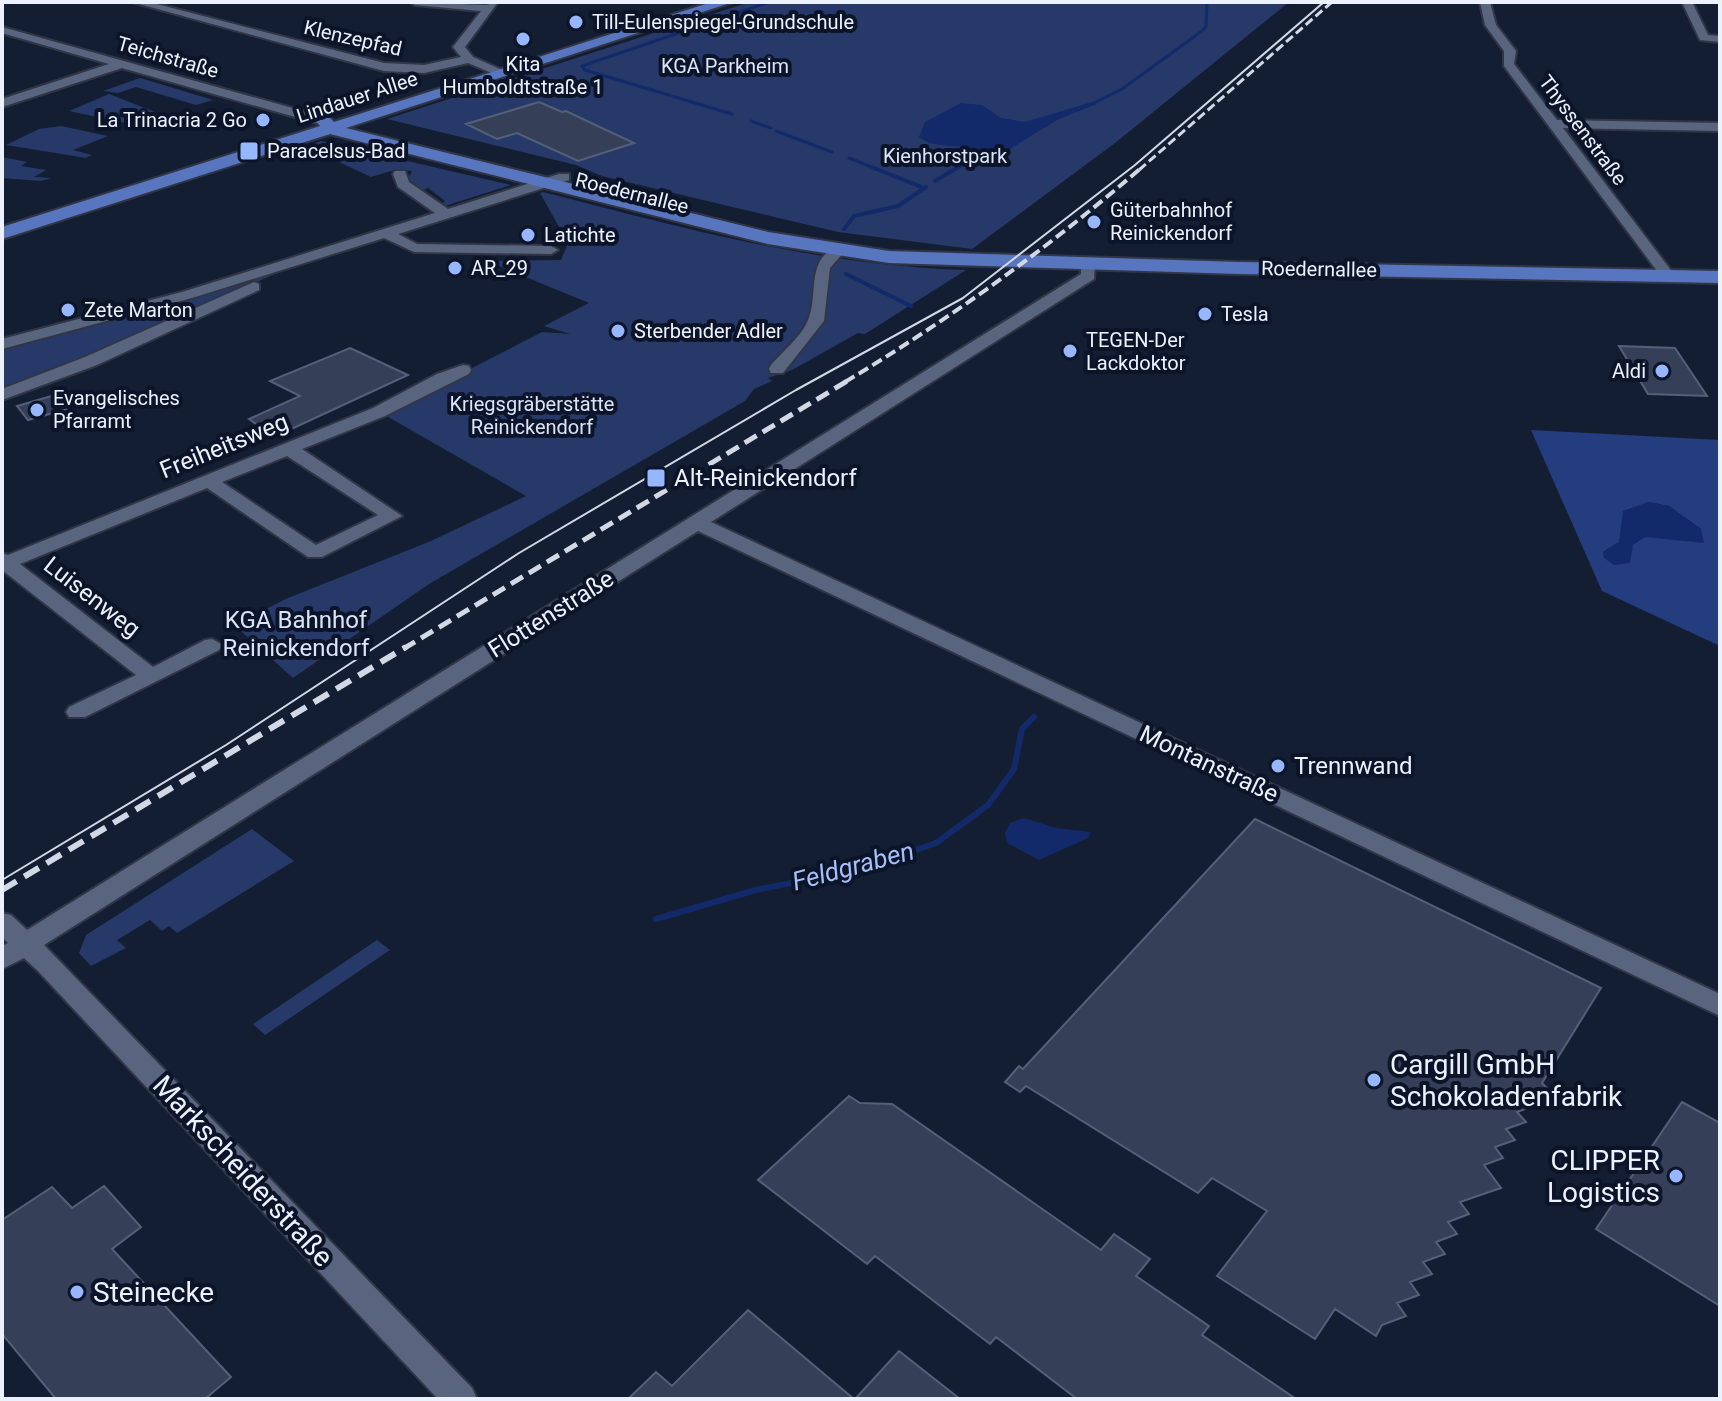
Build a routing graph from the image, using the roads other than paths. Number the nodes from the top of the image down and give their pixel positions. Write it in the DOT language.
graph roads {
  1 [pos="137,2"];
  2 [pos="415,2"];
  3 [pos="701,2"];
  4 [pos="726,2"];
  5 [pos="1485,2"];
  6 [pos="1687,2"];
  7 [pos="490,5"];
  8 [pos="2,30"];
  9 [pos="1720,39"];
  10 [pos="469,59"];
  11 [pos="121,64"];
  12 [pos="497,71"];
  13 [pos="2,103"];
  14 [pos="1554,124"];
  15 [pos="334,125"];
  16 [pos="1720,127"];
  17 [pos="400,174"];
  18 [pos="564,177"];
  19 [pos="545,184"];
  20 [pos="446,214"];
  21 [pos="2,222"];
  22 [pos="2,233"];
  23 [pos="386,233"];
  24 [pos="340,247"];
  25 [pos="551,250"];
  26 [pos="838,251"];
  27 [pos="919,257"];
  28 [pos="1088,263"];
  29 [pos="1668,276"];
  30 [pos="1720,277"];
  31 [pos="2,344"];
  32 [pos="777,369"];
  33 [pos="463,370"];
  34 [pos="2,395"];
  35 [pos="289,449"];
  36 [pos="209,481"];
  37 [pos="697,523"];
  38 [pos="3,562"];
  39 [pos="212,645"];
  40 [pos="151,676"];
  41 [pos="77,712"];
  42 [pos="2,922"];
  43 [pos="14,951"];
  44 [pos="1720,1006"];
  45 [pos="460,1399"];
  1 -- 10 [label="street, Klenzepfad"];
  2 -- 7 [label="street"];
  3 -- 12 [label="main road, Lindauer Allee"];
  4 -- 12 [label="main road, Lindauer Allee"];
  5 -- 14 [label="street, Thyssenstraße"];
  6 -- 9 [label="street"];
  7 -- 10 [label="street"];
  8 -- 11 [label="street, Teichstraße"];
  10 -- 12 [label="street"];
  11 -- 13 [label="street"];
  11 -- 15 [label="street, Teichstraße"];
  12 -- 15 [label="main road, Lindauer Allee"];
  14 -- 16 [label="street"];
  14 -- 29 [label="street, Thyssenstraße"];
  15 -- 18 [label="main road, Roedernallee"];
  15 -- 19 [label="main road, Roedernallee"];
  15 -- 21 [label="main road, Lindauer Allee"];
  15 -- 22 [label="main road, Lindauer Allee"];
  17 -- 20 [label="street"];
  18 -- 19 [label="street"];
  18 -- 27 [label="main road, Roedernallee"];
  19 -- 20 [label="street"];
  19 -- 26 [label="main road, Roedernallee"];
  20 -- 23 [label="street"];
  23 -- 24 [label="street"];
  23 -- 25 [label="street"];
  24 -- 31 [label="street"];
  24 -- 34 [label="street"];
  26 -- 27 [label="main road, Roedernallee"];
  26 -- 32 [label="street"];
  27 -- 28 [label="main road, Roedernallee"];
  28 -- 29 [label="main road, Roedernallee"];
  28 -- 37 [label="street, Flottenstraße"];
  29 -- 30 [label="main road, Roedernallee"];
  33 -- 35 [label="street, Freiheitsweg"];
  35 -- 36 [label="street, Freiheitsweg"];
  35 -- 36 [label="street"];
  36 -- 38 [label="street, Freiheitsweg"];
  37 -- 43 [label="street, Flottenstraße"];
  37 -- 44 [label="street, Montanstraße"];
  38 -- 40 [label="street, Luisenweg"];
  39 -- 40 [label="street"];
  40 -- 41 [label="street"];
  42 -- 43 [label="street, Markscheiderstraße"];
  43 -- 45 [label="street, Markscheiderstraße"];
}
